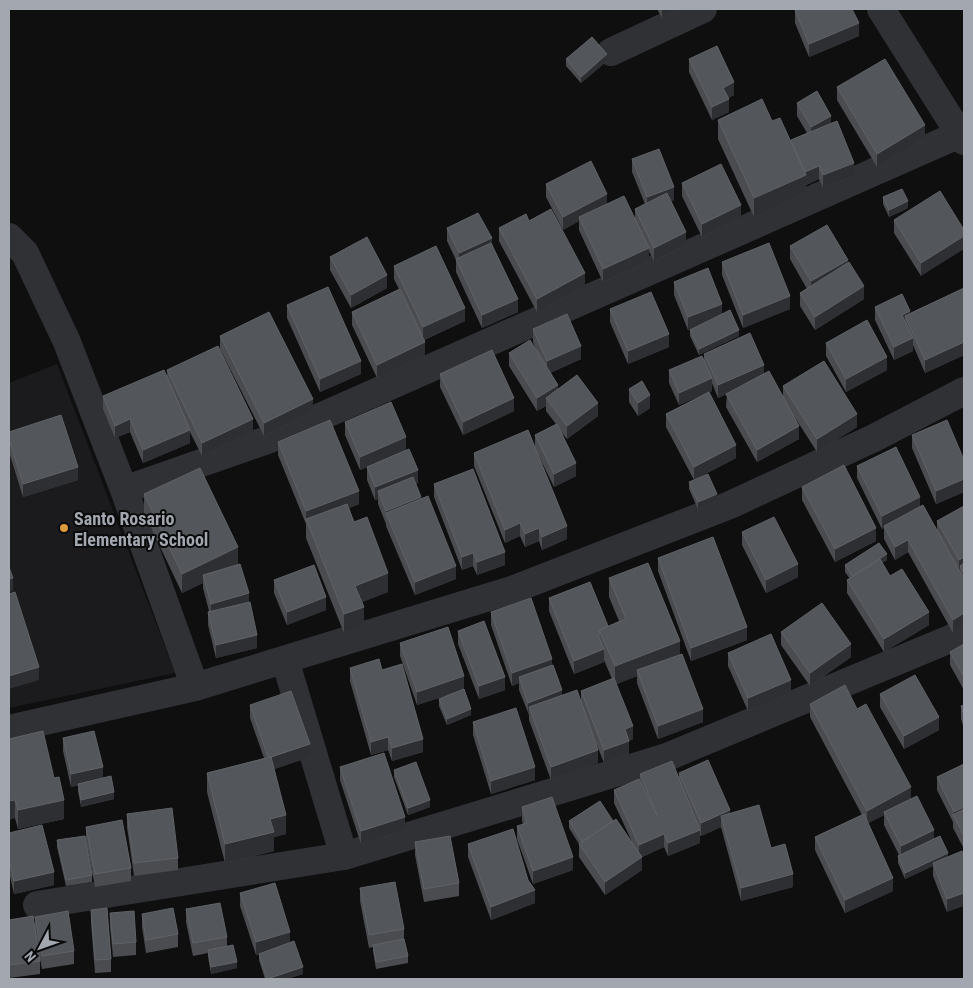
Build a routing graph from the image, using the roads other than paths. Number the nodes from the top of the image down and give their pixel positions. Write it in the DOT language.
graph roads {
  1 [pos="704,9"];
  2 [pos="881,9"];
  3 [pos="610,52"];
  4 [pos="962,137"];
  5 [pos="9,236"];
  6 [pos="964,391"];
  7 [pos="124,490"];
  8 [pos="964,632"];
  9 [pos="285,660"];
  10 [pos="195,687"];
  11 [pos="9,729"];
  12 [pos="344,856"];
  13 [pos="37,905"];
  1 -- 3 [label="street"];
  2 -- 4 [label="street"];
  4 -- 7 [label="street"];
  5 -- 7 [label="street"];
  6 -- 9 [label="street"];
  7 -- 10 [label="street"];
  8 -- 12 [label="street"];
  9 -- 10 [label="street"];
  9 -- 12 [label="street"];
  10 -- 11 [label="street"];
  12 -- 13 [label="street"];
}
